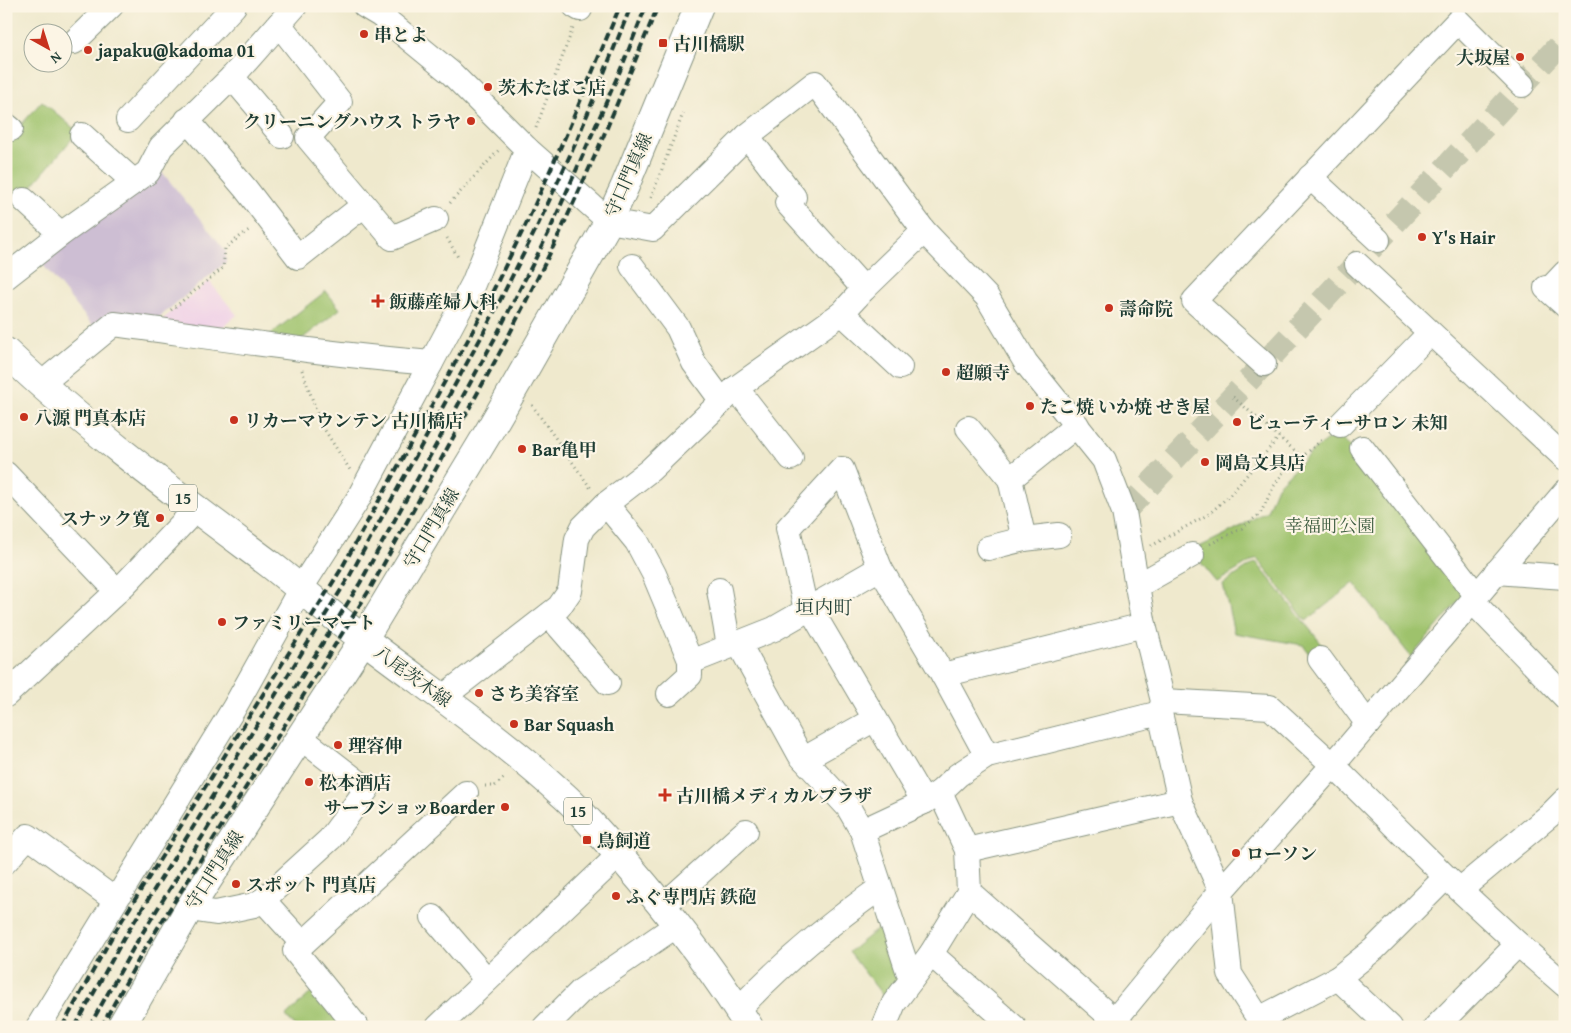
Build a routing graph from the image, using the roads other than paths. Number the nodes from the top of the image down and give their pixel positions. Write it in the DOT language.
graph roads {
  1 [pos="111,6"];
  2 [pos="234,6"];
  3 [pos="295,6"];
  4 [pos="699,6"];
  5 [pos="377,9"];
  6 [pos="279,24"];
  7 [pos="74,42"];
  8 [pos="232,77"];
  9 [pos="1522,85"];
  10 [pos="128,120"];
  11 [pos="187,120"];
  12 [pos="82,135"];
  13 [pos="282,136"];
  14 [pos="747,136"];
  15 [pos="520,142"];
  16 [pos="1310,177"];
  17 [pos="134,182"];
  18 [pos="24,200"];
  19 [pos="364,205"];
  20 [pos="436,219"];
  21 [pos="609,221"];
  22 [pos="924,231"];
  23 [pos="61,234"];
  24 [pos="1378,240"];
  25 [pos="1357,264"];
  26 [pos="632,266"];
  27 [pos="1565,273"];
  28 [pos="6,277"];
  29 [pos="864,289"];
  30 [pos="1553,294"];
  31 [pos="842,313"];
  32 [pos="1430,333"];
  33 [pos="6,352"];
  34 [pos="431,362"];
  35 [pos="1264,364"];
  36 [pos="900,367"];
  37 [pos="41,386"];
  38 [pos="729,394"];
  39 [pos="1076,425"];
  40 [pos="1340,425"];
  41 [pos="968,428"];
  42 [pos="1362,448"];
  43 [pos="791,458"];
  44 [pos="1565,458"];
  45 [pos="6,474"];
  46 [pos="1010,479"];
  47 [pos="1565,492"];
  48 [pos="604,505"];
  49 [pos="196,509"];
  50 [pos="1058,535"];
  51 [pos="1024,539"];
  52 [pos="988,548"];
  53 [pos="1192,555"];
  54 [pos="880,568"];
  55 [pos="1496,572"];
  56 [pos="1565,576"];
  57 [pos="1137,586"];
  58 [pos="301,588"];
  59 [pos="719,590"];
  60 [pos="117,591"];
  61 [pos="1475,599"];
  62 [pos="808,609"];
  63 [pos="549,615"];
  64 [pos="1144,626"];
  65 [pos="363,640"];
  66 [pos="734,644"];
  67 [pos="1320,659"];
  68 [pos="690,660"];
  69 [pos="943,675"];
  70 [pos="608,683"];
  71 [pos="670,694"];
  72 [pos="6,695"];
  73 [pos="1565,696"];
  74 [pos="443,697"];
  75 [pos="1162,707"];
  76 [pos="875,719"];
  77 [pos="1368,724"];
  78 [pos="301,738"];
  79 [pos="986,756"];
  80 [pos="804,759"];
  81 [pos="1333,765"];
  82 [pos="466,793"];
  83 [pos="932,797"];
  84 [pos="1565,800"];
  85 [pos="1180,801"];
  86 [pos="746,831"];
  87 [pos="862,831"];
  88 [pos="967,850"];
  89 [pos="618,854"];
  90 [pos="6,861"];
  91 [pos="1454,883"];
  92 [pos="880,888"];
  93 [pos="1221,891"];
  94 [pos="969,892"];
  95 [pos="115,900"];
  96 [pos="263,900"];
  97 [pos="189,909"];
  98 [pos="670,916"];
  99 [pos="433,917"];
  100 [pos="302,943"];
  101 [pos="1518,944"];
  102 [pos="931,954"];
  103 [pos="1338,978"];
  104 [pos="487,980"];
  105 [pos="911,980"];
  106 [pos="1565,985"];
  107 [pos="744,1018"];
  108 [pos="1111,1023"];
  109 [pos="1263,1023"];
  110 [pos="38,1027"];
  111 [pos="121,1027"];
  112 [pos="357,1027"];
  113 [pos="438,1027"];
  114 [pos="545,1027"];
  115 [pos="884,1027"];
  116 [pos="1014,1027"];
  117 [pos="1390,1027"];
  118 [pos="1436,1027"];
  1 -- 7 [label="street"];
  2 -- 10 [label="street"];
  3 -- 6 [label="street"];
  4 -- 21 [label="main road, 守口門真線"];
  5 -- 15 [label="street"];
  6 -- 8 [label="street"];
  6 -- 19 [label="street"];
  8 -- 11 [label="street"];
  8 -- 13 [label="street"];
  9 -- 16 [label="street"];
  11 -- 17 [label="street"];
  11 -- 19 [label="street"];
  12 -- 17 [label="street"];
  14 -- 21 [label="street"];
  14 -- 22 [label="street"];
  14 -- 29 [label="street"];
  15 -- 21 [label="street"];
  15 -- 34 [label="street"];
  16 -- 24 [label="street"];
  16 -- 35 [label="street"];
  17 -- 23 [label="street"];
  18 -- 23 [label="street"];
  19 -- 20 [label="street"];
  21 -- 65 [label="main road, 守口門真線"];
  22 -- 29 [label="street"];
  22 -- 39 [label="street"];
  23 -- 28 [label="street"];
  25 -- 32 [label="street"];
  26 -- 38 [label="street"];
  27 -- 30 [label="street"];
  29 -- 31 [label="street"];
  31 -- 36 [label="street"];
  31 -- 38 [label="street"];
  32 -- 40 [label="street"];
  32 -- 44 [label="street"];
  33 -- 37 [label="main road, 八尾茨木線 / 15"];
  34 -- 37 [label="street"];
  34 -- 58 [label="street"];
  37 -- 49 [label="main road, 八尾茨木線 / 15"];
  38 -- 43 [label="street"];
  38 -- 48 [label="street"];
  39 -- 46 [label="street"];
  39 -- 57 [label="street"];
  41 -- 46 [label="street"];
  42 -- 61 [label="street"];
  45 -- 60 [label="street"];
  46 -- 51 [label="street"];
  47 -- 55 [label="street"];
  48 -- 63 [label="street"];
  48 -- 68 [label="street"];
  49 -- 58 [label="main road, 八尾茨木線 / 15"];
  49 -- 60 [label="street"];
  50 -- 51 [label="street"];
  51 -- 52 [label="street"];
  53 -- 57 [label="street"];
  54 -- 62 [label="street"];
  54 -- 62 [label="street"];
  54 -- 69 [label="street"];
  55 -- 56 [label="street"];
  55 -- 61 [label="street"];
  57 -- 64 [label="street"];
  58 -- 65 [label="main road, 八尾茨木線 / 15"];
  58 -- 95 [label="street"];
  59 -- 66 [label="street"];
  60 -- 72 [label="street"];
  61 -- 73 [label="street"];
  61 -- 77 [label="street"];
  62 -- 66 [label="street"];
  62 -- 76 [label="street"];
  63 -- 70 [label="street"];
  63 -- 74 [label="street"];
  64 -- 69 [label="street"];
  64 -- 75 [label="street"];
  65 -- 74 [label="main road, 八尾茨木線 / 15"];
  65 -- 78 [label="main road, 守口門真線"];
  66 -- 68 [label="street"];
  66 -- 80 [label="street"];
  67 -- 77 [label="street"];
  68 -- 71 [label="street"];
  69 -- 79 [label="street"];
  74 -- 89 [label="main road, 八尾茨木線 / 15"];
  75 -- 79 [label="street"];
  75 -- 81 [label="street"];
  75 -- 85 [label="street"];
  76 -- 80 [label="street"];
  76 -- 83 [label="street"];
  77 -- 81 [label="street"];
  78 -- 96 [label="street"];
  78 -- 97 [label="main road, 守口門真線"];
  79 -- 83 [label="street"];
  80 -- 87 [label="street"];
  81 -- 91 [label="street"];
  81 -- 93 [label="street"];
  82 -- 100 [label="street"];
  83 -- 87 [label="street"];
  83 -- 88 [label="street"];
  84 -- 91 [label="street"];
  85 -- 88 [label="street"];
  85 -- 93 [label="street"];
  86 -- 98 [label="street"];
  87 -- 92 [label="street"];
  88 -- 94 [label="street"];
  89 -- 98 [label="main road, 八尾茨木線 / 15"];
  89 -- 104 [label="street"];
  90 -- 95 [label="street"];
  91 -- 101 [label="street"];
  91 -- 103 [label="street"];
  92 -- 105 [label="street"];
  92 -- 107 [label="street"];
  93 -- 108 [label="street"];
  93 -- 109 [label="street"];
  94 -- 102 [label="street"];
  94 -- 108 [label="street"];
  95 -- 110 [label="street"];
  96 -- 97 [label="street"];
  96 -- 100 [label="street"];
  97 -- 111 [label="main road, 守口門真線"];
  98 -- 107 [label="main road, 八尾茨木線 / 15"];
  98 -- 114 [label="street"];
  99 -- 104 [label="street"];
  100 -- 112 [label="street"];
  101 -- 106 [label="street"];
  101 -- 118 [label="street"];
  102 -- 105 [label="street"];
  102 -- 116 [label="street"];
  103 -- 109 [label="street"];
  103 -- 117 [label="street"];
  104 -- 113 [label="street"];
  105 -- 115 [label="street"];
}
